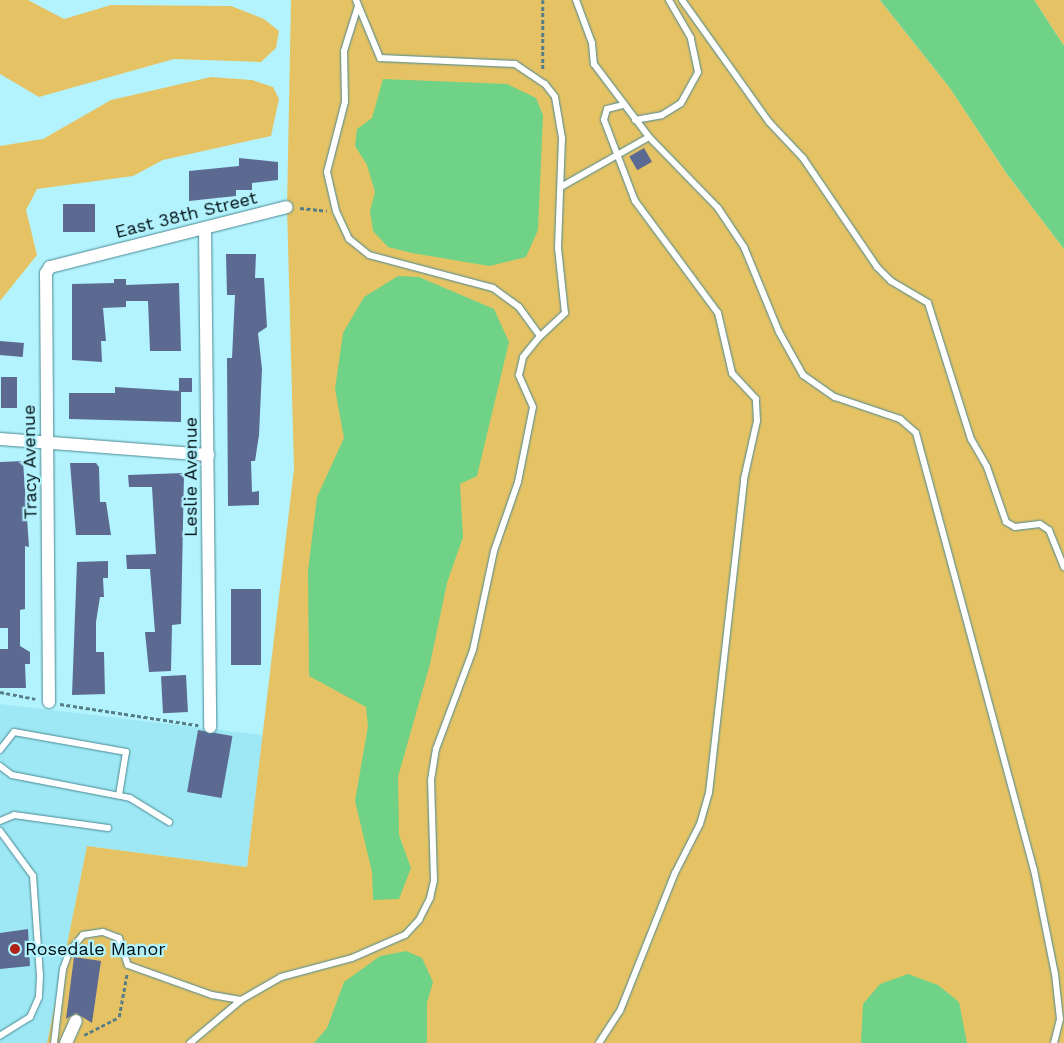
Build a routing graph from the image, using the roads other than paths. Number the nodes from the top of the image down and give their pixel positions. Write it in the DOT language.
graph roads {
  1 [pos="576,0"];
  2 [pos="668,0"];
  3 [pos="682,0"];
  4 [pos="357,3"];
  5 [pos="623,105"];
  6 [pos="635,120"];
  7 [pos="649,137"];
  8 [pos="616,156"];
  9 [pos="561,187"];
  10 [pos="287,207"];
  11 [pos="205,228"];
  12 [pos="93,256"];
  13 [pos="540,336"];
  14 [pos="0,439"];
  15 [pos="48,443"];
  16 [pos="208,455"];
  17 [pos="1064,567"];
  18 [pos="49,702"];
  19 [pos="204,726"];
  20 [pos="0,750"];
  21 [pos="0,766"];
  22 [pos="119,794"];
  23 [pos="0,821"];
  24 [pos="168,822"];
  25 [pos="108,828"];
  26 [pos="0,831"];
  27 [pos="241,1000"];
  28 [pos="0,1036"];
  29 [pos="54,1043"];
  30 [pos="190,1043"];
  31 [pos="599,1043"];
  32 [pos="1054,1043"];
  1 -- 5 [label="lane"];
  2 -- 6 [label="lane"];
  3 -- 17 [label="lane"];
  4 -- 9 [label="lane"];
  4 -- 13 [label="lane"];
  5 -- 6 [label="lane"];
  5 -- 8 [label="lane"];
  6 -- 7 [label="lane"];
  7 -- 8 [label="lane"];
  7 -- 32 [label="lane"];
  8 -- 9 [label="lane"];
  8 -- 31 [label="lane"];
  9 -- 13 [label="lane"];
  10 -- 11 [label="street, East 38th Street"];
  11 -- 12 [label="street, East 38th Street"];
  11 -- 16 [label="street, Leslie Avenue"];
  12 -- 15 [label="street, Tracy Avenue"];
  13 -- 27 [label="lane"];
  14 -- 15 [label="street"];
  15 -- 16 [label="street"];
  15 -- 18 [label="street, Tracy Avenue"];
  16 -- 19 [label="street, Leslie Avenue"];
  20 -- 22 [label="lane"];
  21 -- 22 [label="lane"];
  22 -- 24 [label="lane"];
  23 -- 25 [label="lane"];
  26 -- 28 [label="lane"];
  27 -- 29 [label="lane"];
  27 -- 30 [label="lane"];
}
